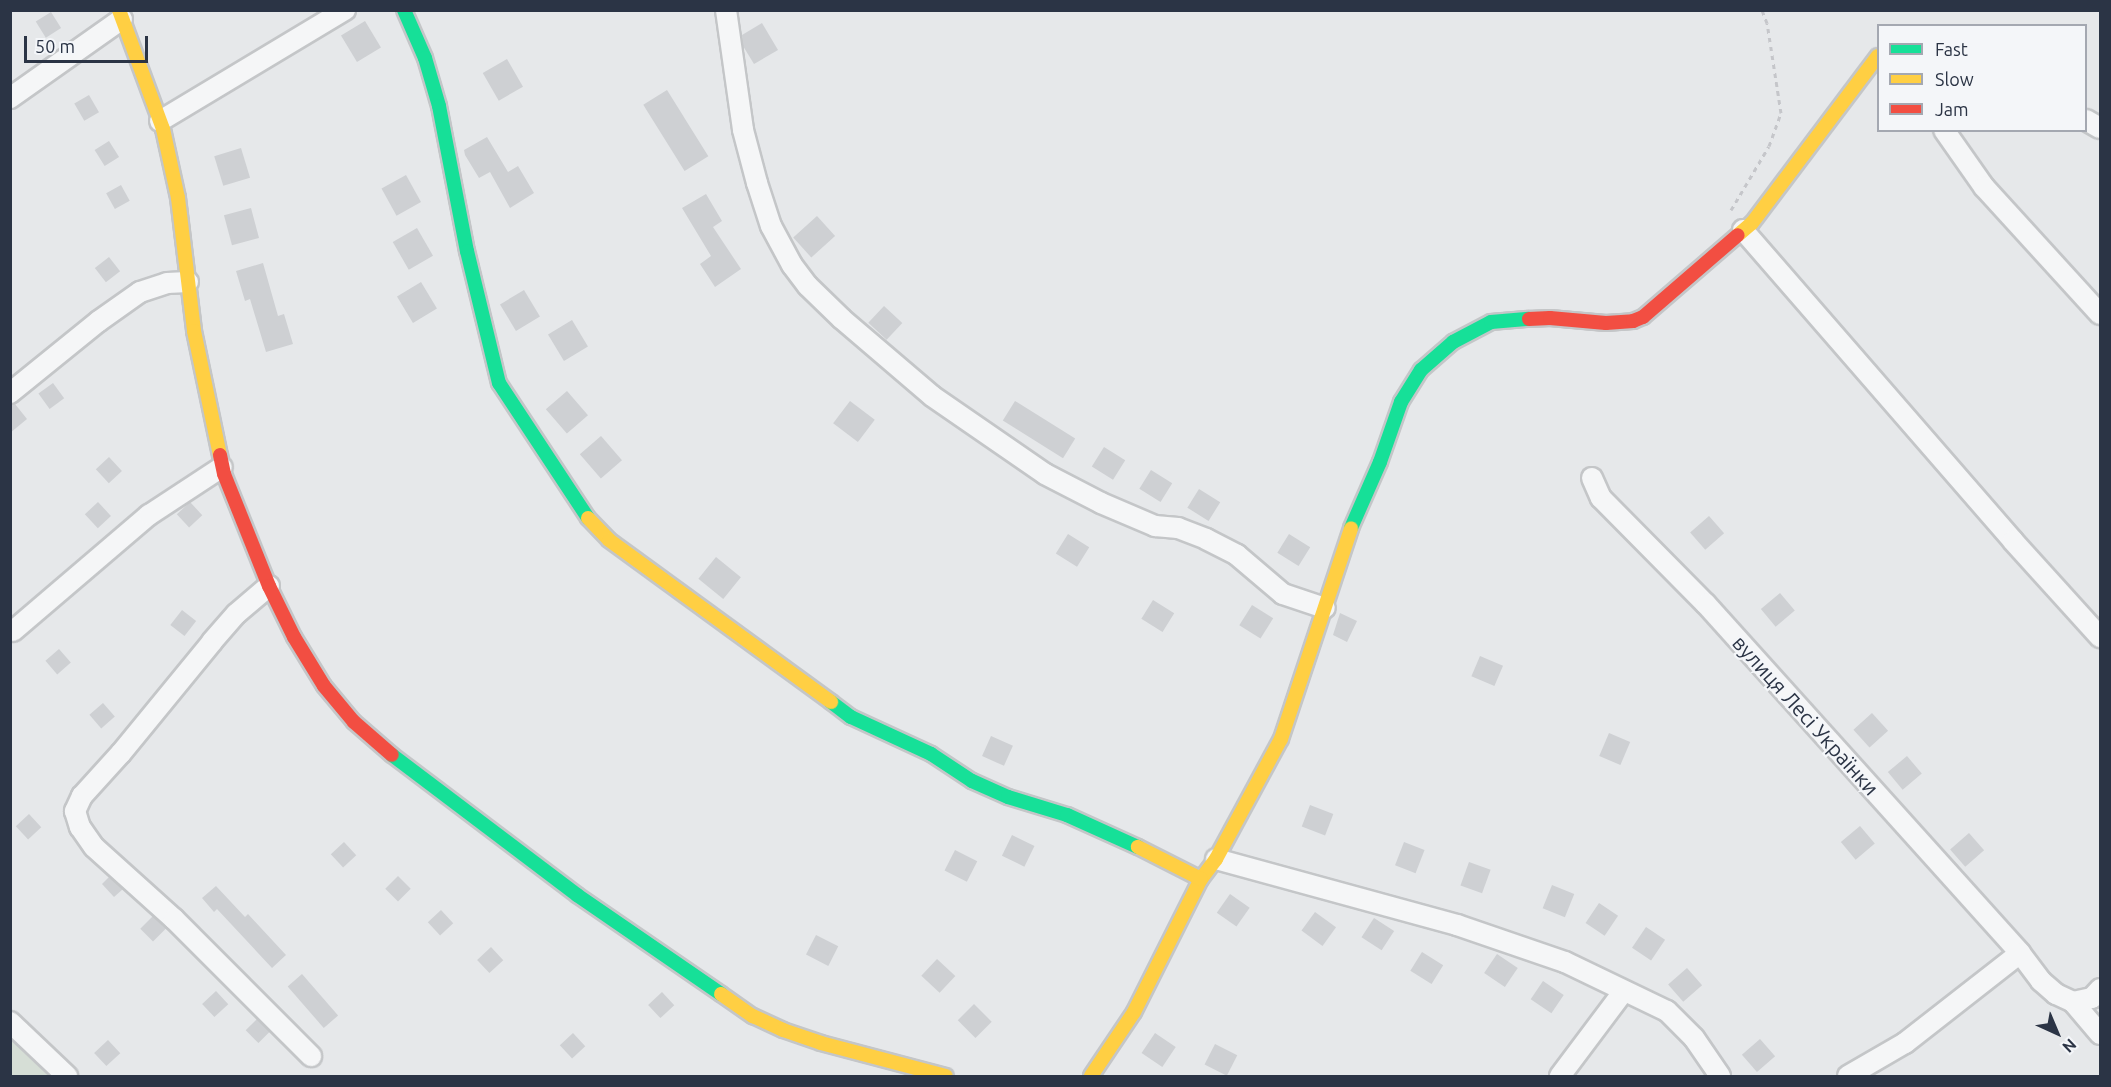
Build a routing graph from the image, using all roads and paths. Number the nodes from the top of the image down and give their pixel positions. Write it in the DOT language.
graph roads {
  1 [pos="345,10"];
  2 [pos="404,10"];
  3 [pos="726,10"];
  4 [pos="1762,10"];
  5 [pos="121,15"];
  6 [pos="1877,60"];
  7 [pos="10,98"];
  8 [pos="160,121"];
  9 [pos="1945,132"];
  10 [pos="1729,212"];
  11 [pos="1743,230"];
  12 [pos="188,282"];
  13 [pos="2100,314"];
  14 [pos="10,393"];
  15 [pos="222,467"];
  16 [pos="1592,478"];
  17 [pos="269,586"];
  18 [pos="1325,608"];
  19 [pos="13,631"];
  20 [pos="2100,637"];
  21 [pos="1216,859"];
  22 [pos="1201,879"];
  23 [pos="2020,953"];
  24 [pos="2100,989"];
  25 [pos="1623,992"];
  26 [pos="2073,1002"];
  27 [pos="10,1022"];
  28 [pos="2100,1034"];
  29 [pos="311,1056"];
  30 [pos="67,1077"];
  31 [pos="946,1077"];
  32 [pos="1091,1077"];
  33 [pos="1560,1077"];
  34 [pos="1720,1077"];
  35 [pos="1848,1077"];
  1 -- 8 [label="street"];
  2 -- 22 [label="street"];
  3 -- 18 [label="street"];
  4 -- 10 [label="path"];
  5 -- 7 [label="street"];
  5 -- 8 [label="street"];
  6 -- 11 [label="street"];
  8 -- 12 [label="street"];
  9 -- 13 [label="street"];
  11 -- 18 [label="street"];
  11 -- 20 [label="street"];
  12 -- 14 [label="street"];
  12 -- 15 [label="street"];
  15 -- 17 [label="street"];
  15 -- 19 [label="street"];
  16 -- 23 [label="street, вулиця Лесі Українки"];
  17 -- 29 [label="street"];
  17 -- 31 [label="street"];
  18 -- 21 [label="street"];
  21 -- 22 [label="street"];
  21 -- 25 [label="street"];
  22 -- 32 [label="street"];
  23 -- 26 [label="street, вулиця Лесі Українки"];
  23 -- 35 [label="street"];
  24 -- 26 [label="street"];
  25 -- 33 [label="street"];
  25 -- 34 [label="street"];
  26 -- 28 [label="street, вулиця Лесі Українки"];
  27 -- 30 [label="street"];
}
